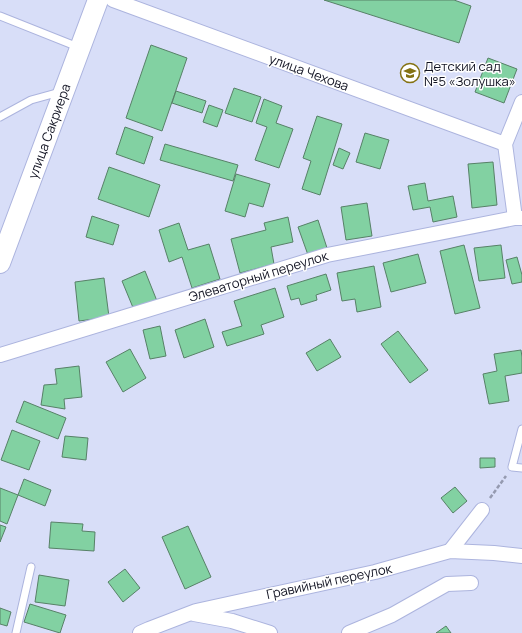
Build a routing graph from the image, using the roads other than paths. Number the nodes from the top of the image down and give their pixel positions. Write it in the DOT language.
graph roads {
  1 [pos="98,0"];
  2 [pos="113,0"];
  3 [pos="0,16"];
  4 [pos="80,47"];
  5 [pos="64,91"];
  6 [pos="522,102"];
  7 [pos="0,117"];
  8 [pos="505,144"];
  9 [pos="518,218"];
  10 [pos="0,263"];
  11 [pos="0,355"];
  12 [pos="522,429"];
  13 [pos="522,468"];
  14 [pos="482,510"];
  15 [pos="450,551"];
  16 [pos="522,556"];
  17 [pos="31,567"];
  18 [pos="471,583"];
  19 [pos="190,613"];
  20 [pos="16,633"];
  21 [pos="140,633"];
  22 [pos="270,633"];
  23 [pos="349,633"];
  1 -- 4 [label="street, улица Сакриера"];
  2 -- 8 [label="street, улица Чехова"];
  3 -- 4 [label="lane"];
  4 -- 5 [label="street, улица Сакриера"];
  5 -- 7 [label="lane"];
  5 -- 10 [label="street, улица Сакриера"];
  6 -- 8 [label="street"];
  8 -- 9 [label="street"];
  9 -- 11 [label="street, Элеваторный переулок"];
  12 -- 13 [label="lane"];
  14 -- 15 [label="street"];
  15 -- 16 [label="street, Гравийный переулок"];
  15 -- 19 [label="street, Гравийный переулок"];
  17 -- 20 [label="lane"];
  18 -- 23 [label="street"];
  19 -- 21 [label="street, Гравийный переулок"];
  19 -- 22 [label="street"];
}
